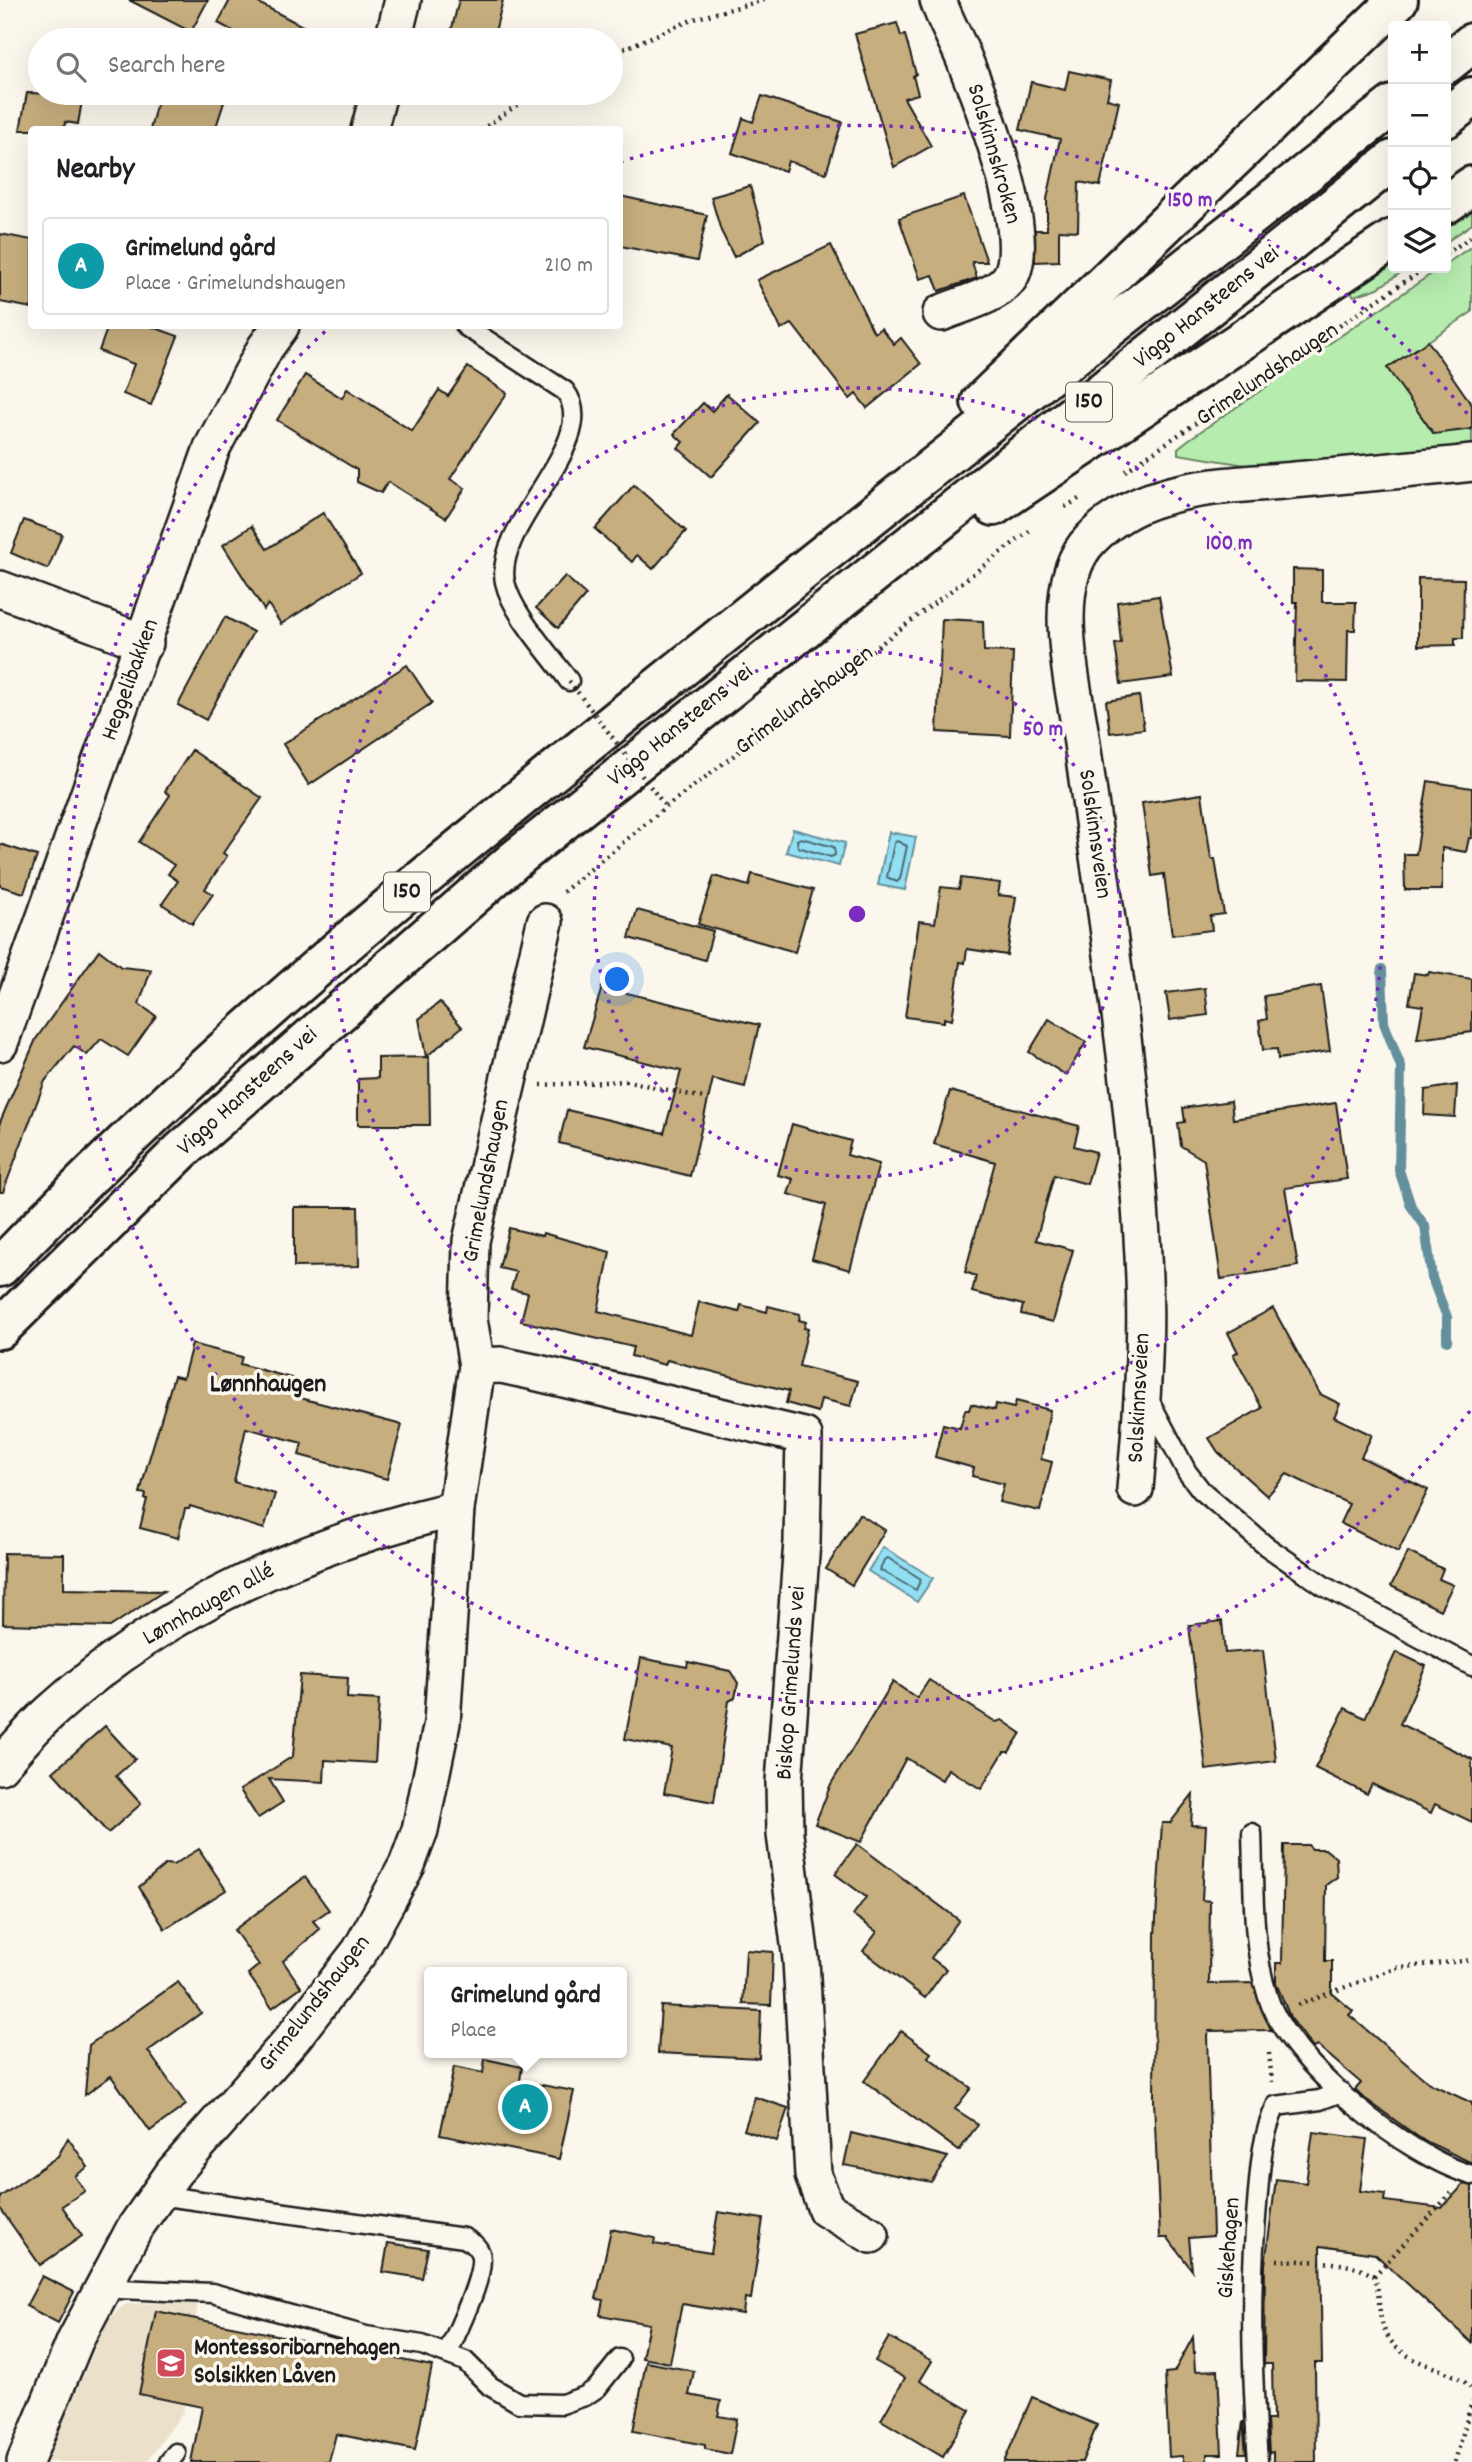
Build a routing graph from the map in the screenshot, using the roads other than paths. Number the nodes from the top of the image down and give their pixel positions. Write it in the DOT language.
graph roads {
  1 [pos="404,0"];
  2 [pos="937,0"];
  3 [pos="1398,0"];
  4 [pos="396,28"];
  5 [pos="1472,43"];
  6 [pos="1451,60"];
  7 [pos="1472,97"];
  8 [pos="376,105"];
  9 [pos="1388,109"];
  10 [pos="1451,114"];
  11 [pos="370,126"];
  12 [pos="1388,164"];
  13 [pos="1472,186"];
  14 [pos="1451,201"];
  15 [pos="1388,242"];
  16 [pos="941,313"];
  17 [pos="279,329"];
  18 [pos="470,329"];
  19 [pos="1472,463"];
  20 [pos="836,544"];
  21 [pos="0,589"];
  22 [pos="145,643"];
  23 [pos="785,644"];
  24 [pos="569,681"];
  25 [pos="545,922"];
  26 [pos="0,1043"];
  27 [pos="0,1267"];
  28 [pos="0,1329"];
  29 [pos="477,1366"];
  30 [pos="1144,1391"];
  31 [pos="1135,1489"];
  32 [pos="456,1509"];
  33 [pos="1472,1666"];
  34 [pos="0,1766"];
  35 [pos="1252,1833"];
  36 [pos="1341,2092"];
  37 [pos="1470,2175"];
  38 [pos="158,2194"];
  39 [pos="871,2235"];
  40 [pos="104,2282"];
  41 [pos="448,2353"];
  42 [pos="620,2359"];
  43 [pos="25,2462"];
  44 [pos="1258,2462"];
  1 -- 4 [label="street"];
  2 -- 16 [label="street, Solskinnskroken"];
  3 -- 20 [label="highway"];
  5 -- 6 [label="highway"];
  7 -- 10 [label="highway"];
  8 -- 11 [label="street"];
  9 -- 20 [label="highway, Viggo Hansteens vei / 150"];
  12 -- 23 [label="highway, Viggo Hansteens vei / 150"];
  13 -- 14 [label="highway"];
  15 -- 23 [label="highway"];
  17 -- 22 [label="street, Heggelibakken"];
  18 -- 24 [label="lane"];
  19 -- 30 [label="street, Solskinnsveien"];
  20 -- 27 [label="highway, Viggo Hansteens vei / 150"];
  21 -- 22 [label="street"];
  22 -- 26 [label="street, Heggelibakken"];
  23 -- 28 [label="highway, Viggo Hansteens vei / 150"];
  25 -- 29 [label="street, Grimelundshaugen"];
  29 -- 32 [label="street, Grimelundshaugen"];
  29 -- 39 [label="street, Biskop Grimelunds vei"];
  30 -- 31 [label="street, Solskinnsveien"];
  30 -- 33 [label="lane"];
  32 -- 34 [label="street, Lønnhaugen allé"];
  32 -- 38 [label="street, Grimelundshaugen"];
  35 -- 36 [label="lane"];
  36 -- 37 [label="lane"];
  36 -- 44 [label="lane, Giskehagen"];
  38 -- 40 [label="street, Grimelundshaugen"];
  38 -- 41 [label="lane"];
  40 -- 41 [label="lane"];
  40 -- 43 [label="street, Grimelundshaugen"];
  41 -- 42 [label="lane"];
}
